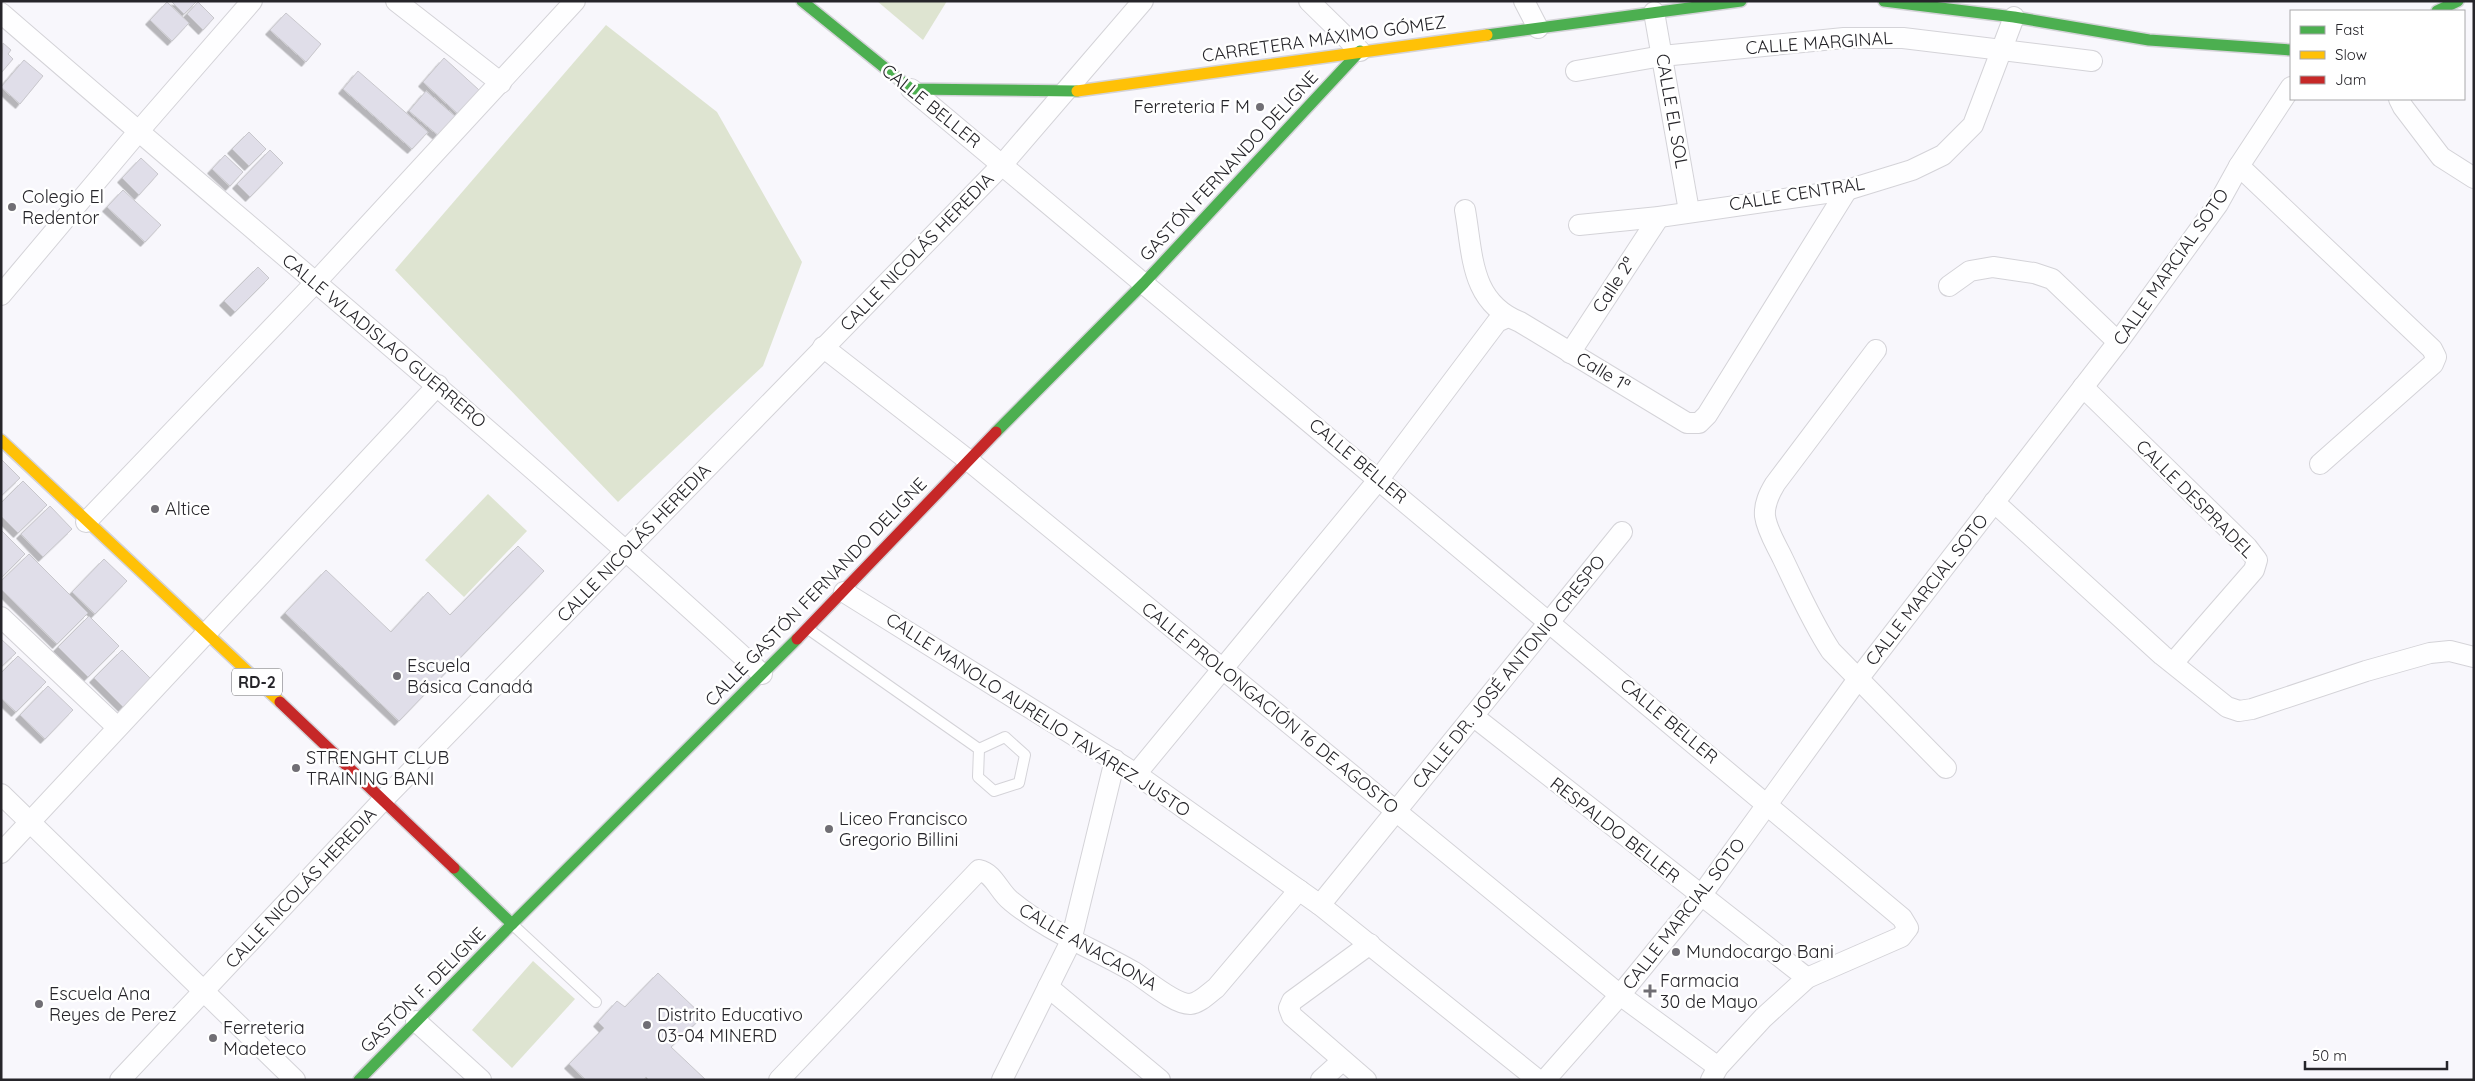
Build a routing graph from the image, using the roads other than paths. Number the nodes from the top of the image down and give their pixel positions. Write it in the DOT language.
graph roads {
  1 [pos="252,1"];
  2 [pos="396,1"];
  3 [pos="575,1"];
  4 [pos="802,1"];
  5 [pos="1143,1"];
  6 [pos="1309,1"];
  7 [pos="1524,1"];
  8 [pos="1742,1"];
  9 [pos="1884,1"];
  10 [pos="2458,1"];
  11 [pos="1679,5"];
  12 [pos="2439,10"];
  13 [pos="1654,12"];
  14 [pos="1,13"];
  15 [pos="2014,17"];
  16 [pos="1538,28"];
  17 [pos="2290,50"];
  18 [pos="1360,51"];
  19 [pos="2001,51"];
  20 [pos="1662,56"];
  21 [pos="2092,61"];
  22 [pos="1576,71"];
  23 [pos="501,83"];
  24 [pos="911,89"];
  25 [pos="2290,89"];
  26 [pos="1066,92"];
  27 [pos="2400,100"];
  28 [pos="138,132"];
  29 [pos="1002,165"];
  30 [pos="2239,166"];
  31 [pos="2474,178"];
  32 [pos="1847,190"];
  33 [pos="1465,210"];
  34 [pos="1689,211"];
  35 [pos="1658,217"];
  36 [pos="1579,225"];
  37 [pos="1144,283"];
  38 [pos="314,284"];
  39 [pos="1949,286"];
  40 [pos="1,295"];
  41 [pos="1508,317"];
  42 [pos="2118,342"];
  43 [pos="823,348"];
  44 [pos="1876,350"];
  45 [pos="1570,353"];
  46 [pos="438,385"];
  47 [pos="2083,387"];
  48 [pos="1,440"];
  49 [pos="968,460"];
  50 [pos="2320,464"];
  51 [pos="1379,479"];
  52 [pos="1994,502"];
  53 [pos="86,522"];
  54 [pos="1622,532"];
  55 [pos="627,551"];
  56 [pos="844,592"];
  57 [pos="1,617"];
  58 [pos="1549,621"];
  59 [pos="807,628"];
  60 [pos="204,633"];
  61 [pos="2474,657"];
  62 [pos="2173,663"];
  63 [pos="1223,669"];
  64 [pos="762,674"];
  65 [pos="1858,679"];
  66 [pos="1472,716"];
  67 [pos="116,727"];
  68 [pos="979,748"];
  69 [pos="1115,760"];
  70 [pos="1946,768"];
  71 [pos="1136,774"];
  72 [pos="1,794"];
  73 [pos="383,800"];
  74 [pos="1768,804"];
  75 [pos="1396,810"];
  76 [pos="30,822"];
  77 [pos="1,853"];
  78 [pos="1299,890"];
  79 [pos="1700,897"];
  80 [pos="1320,905"];
  81 [pos="512,924"];
  82 [pos="1071,941"];
  83 [pos="1370,944"];
  84 [pos="1806,978"];
  85 [pos="1048,987"];
  86 [pos="205,991"];
  87 [pos="1620,995"];
  88 [pos="596,1002"];
  89 [pos="416,1021"];
  90 [pos="1342,1061"];
  91 [pos="1714,1073"];
  92 [pos="784,1078"];
  93 [pos="120,1080"];
  94 [pos="295,1080"];
  95 [pos="359,1080"];
  96 [pos="481,1080"];
  97 [pos="1002,1080"];
  98 [pos="1160,1080"];
  99 [pos="1321,1080"];
  100 [pos="1366,1080"];
  101 [pos="1538,1080"];
  102 [pos="1545,1080"];
  1 -- 28 [label="street"];
  2 -- 23 [label="street"];
  3 -- 23 [label="street"];
  4 -- 24 [label="main road, CALLE BELLER"];
  5 -- 26 [label="street, CALLE NICOLÁS HEREDIA"];
  6 -- 18 [label="street"];
  7 -- 16 [label="street"];
  8 -- 11 [label="main road, CARRETERA MÁXIMO GÓMEZ"];
  9 -- 15 [label="main road"];
  10 -- 12 [label="main road"];
  11 -- 13 [label="main road, CARRETERA MÁXIMO GÓMEZ"];
  13 -- 16 [label="main road, CARRETERA MÁXIMO GÓMEZ"];
  13 -- 20 [label="street, CALLE EL SOL"];
  14 -- 28 [label="street, CALLE WLADISLAO GUERRERO"];
  15 -- 17 [label="main road"];
  15 -- 19 [label="street, CALLE CENTRAL"];
  16 -- 18 [label="main road, CARRETERA MÁXIMO GÓMEZ"];
  18 -- 26 [label="main road, CARRETERA MÁXIMO GÓMEZ"];
  18 -- 37 [label="main road, GASTÓN FERNANDO DELIGNE"];
  19 -- 20 [label="street, CALLE MARGINAL"];
  19 -- 21 [label="street, CALLE MARGINAL"];
  19 -- 32 [label="street, CALLE CENTRAL"];
  20 -- 22 [label="street, CALLE MARGINAL"];
  20 -- 34 [label="street, CALLE EL SOL"];
  23 -- 38 [label="street"];
  24 -- 26 [label="main road, CARRETERA MÁXIMO GÓMEZ"];
  24 -- 29 [label="street, CALLE BELLER"];
  25 -- 30 [label="street, CALLE MARCIAL SOTO"];
  26 -- 29 [label="street, CALLE NICOLÁS HEREDIA"];
  27 -- 31 [label="street"];
  28 -- 38 [label="street, CALLE WLADISLAO GUERRERO"];
  28 -- 40 [label="street"];
  29 -- 37 [label="street, CALLE BELLER"];
  29 -- 43 [label="street, CALLE NICOLÁS HEREDIA"];
  30 -- 42 [label="street, CALLE MARCIAL SOTO"];
  30 -- 50 [label="street"];
  32 -- 34 [label="street, CALLE CENTRAL"];
  32 -- 45 [label="street, Calle 1ª"];
  33 -- 41 [label="street, Calle 1ª"];
  34 -- 35 [label="street, CALLE CENTRAL"];
  35 -- 36 [label="street, CALLE CENTRAL"];
  35 -- 45 [label="street, Calle 2ª"];
  37 -- 49 [label="main road, CALLE GASTÓN FERNANDO DELIGNE"];
  37 -- 51 [label="street, CALLE BELLER"];
  38 -- 46 [label="street, CALLE WLADISLAO GUERRERO"];
  38 -- 53 [label="street"];
  39 -- 42 [label="street"];
  41 -- 45 [label="street, Calle 1ª"];
  41 -- 51 [label="street"];
  42 -- 47 [label="street, CALLE MARCIAL SOTO"];
  43 -- 49 [label="street, CALLE PROLONGACIÓN 16 DE AGOSTO"];
  43 -- 55 [label="street, CALLE NICOLÁS HEREDIA"];
  44 -- 65 [label="street"];
  46 -- 55 [label="street, CALLE WLADISLAO GUERRERO"];
  46 -- 60 [label="street"];
  47 -- 52 [label="street, CALLE MARCIAL SOTO"];
  47 -- 62 [label="street, CALLE DESPRADEL"];
  48 -- 53 [label="main road, RD-2"];
  49 -- 56 [label="main road, CALLE GASTÓN FERNANDO DELIGNE"];
  49 -- 63 [label="street, CALLE PROLONGACIÓN 16 DE AGOSTO"];
  51 -- 58 [label="street, CALLE BELLER"];
  51 -- 63 [label="street"];
  52 -- 62 [label="street"];
  52 -- 65 [label="street, CALLE MARCIAL SOTO"];
  53 -- 60 [label="main road, RD-2"];
  54 -- 58 [label="street, CALLE DR. JOSÉ ANTONIO CRESPO"];
  55 -- 64 [label="street, CALLE WLADISLAO GUERRERO"];
  55 -- 73 [label="street, CALLE NICOLÁS HEREDIA"];
  56 -- 59 [label="main road, CALLE GASTÓN FERNANDO DELIGNE"];
  56 -- 69 [label="street, CALLE MANOLO AURELIO TAVÁREZ JUSTO"];
  57 -- 67 [label="street"];
  58 -- 66 [label="street, CALLE DR. JOSÉ ANTONIO CRESPO"];
  58 -- 74 [label="street, CALLE BELLER"];
  59 -- 64 [label="main road, CALLE GASTÓN FERNANDO DELIGNE"];
  59 -- 68 [label="lane"];
  60 -- 67 [label="street"];
  60 -- 73 [label="main road, RD-2"];
  61 -- 62 [label="street"];
  63 -- 71 [label="street"];
  63 -- 75 [label="street, CALLE PROLONGACIÓN 16 DE AGOSTO"];
  64 -- 81 [label="main road, CALLE GASTÓN FERNANDO DELIGNE"];
  65 -- 70 [label="street"];
  65 -- 74 [label="street, CALLE MARCIAL SOTO"];
  66 -- 75 [label="street, CALLE DR. JOSÉ ANTONIO CRESPO"];
  66 -- 79 [label="street, RESPALDO BELLER"];
  67 -- 76 [label="street"];
  68 -- 68 [label="lane"];
  69 -- 71 [label="street, CALLE MANOLO AURELIO TAVÁREZ JUSTO"];
  69 -- 82 [label="street"];
  71 -- 78 [label="street, CALLE MANOLO AURELIO TAVÁREZ JUSTO"];
  72 -- 76 [label="street"];
  73 -- 81 [label="main road, RD-2"];
  73 -- 86 [label="street, CALLE NICOLÁS HEREDIA"];
  74 -- 79 [label="street, CALLE MARCIAL SOTO"];
  74 -- 84 [label="street, CALLE BELLER"];
  75 -- 80 [label="street, CALLE DR. JOSÉ ANTONIO CRESPO"];
  75 -- 87 [label="street, CALLE PROLONGACIÓN 16 DE AGOSTO"];
  76 -- 77 [label="street"];
  76 -- 86 [label="street"];
  78 -- 80 [label="street, CALLE MANOLO AURELIO TAVÁREZ JUSTO"];
  78 -- 82 [label="street, CALLE ANACAONA"];
  79 -- 84 [label="street, RESPALDO BELLER"];
  79 -- 87 [label="street, CALLE MARCIAL SOTO"];
  80 -- 83 [label="street, CALLE MANOLO AURELIO TAVÁREZ JUSTO"];
  81 -- 88 [label="lane"];
  81 -- 89 [label="main road, GASTÓN F. DELIGNE"];
  82 -- 85 [label="street"];
  82 -- 92 [label="street, CALLE ANACAONA"];
  83 -- 90 [label="street"];
  83 -- 101 [label="street, CALLE MANOLO AURELIO TAVÁREZ JUSTO"];
  84 -- 91 [label="street"];
  85 -- 97 [label="street"];
  85 -- 98 [label="street"];
  86 -- 93 [label="street, CALLE NICOLÁS HEREDIA"];
  86 -- 94 [label="street"];
  87 -- 91 [label="street, CALLE PROLONGACIÓN 16 DE AGOSTO"];
  87 -- 102 [label="street, CALLE MARCIAL SOTO"];
  89 -- 95 [label="main road, GASTÓN F. DELIGNE"];
  89 -- 96 [label="street"];
  90 -- 99 [label="street"];
  90 -- 100 [label="street"];
}
